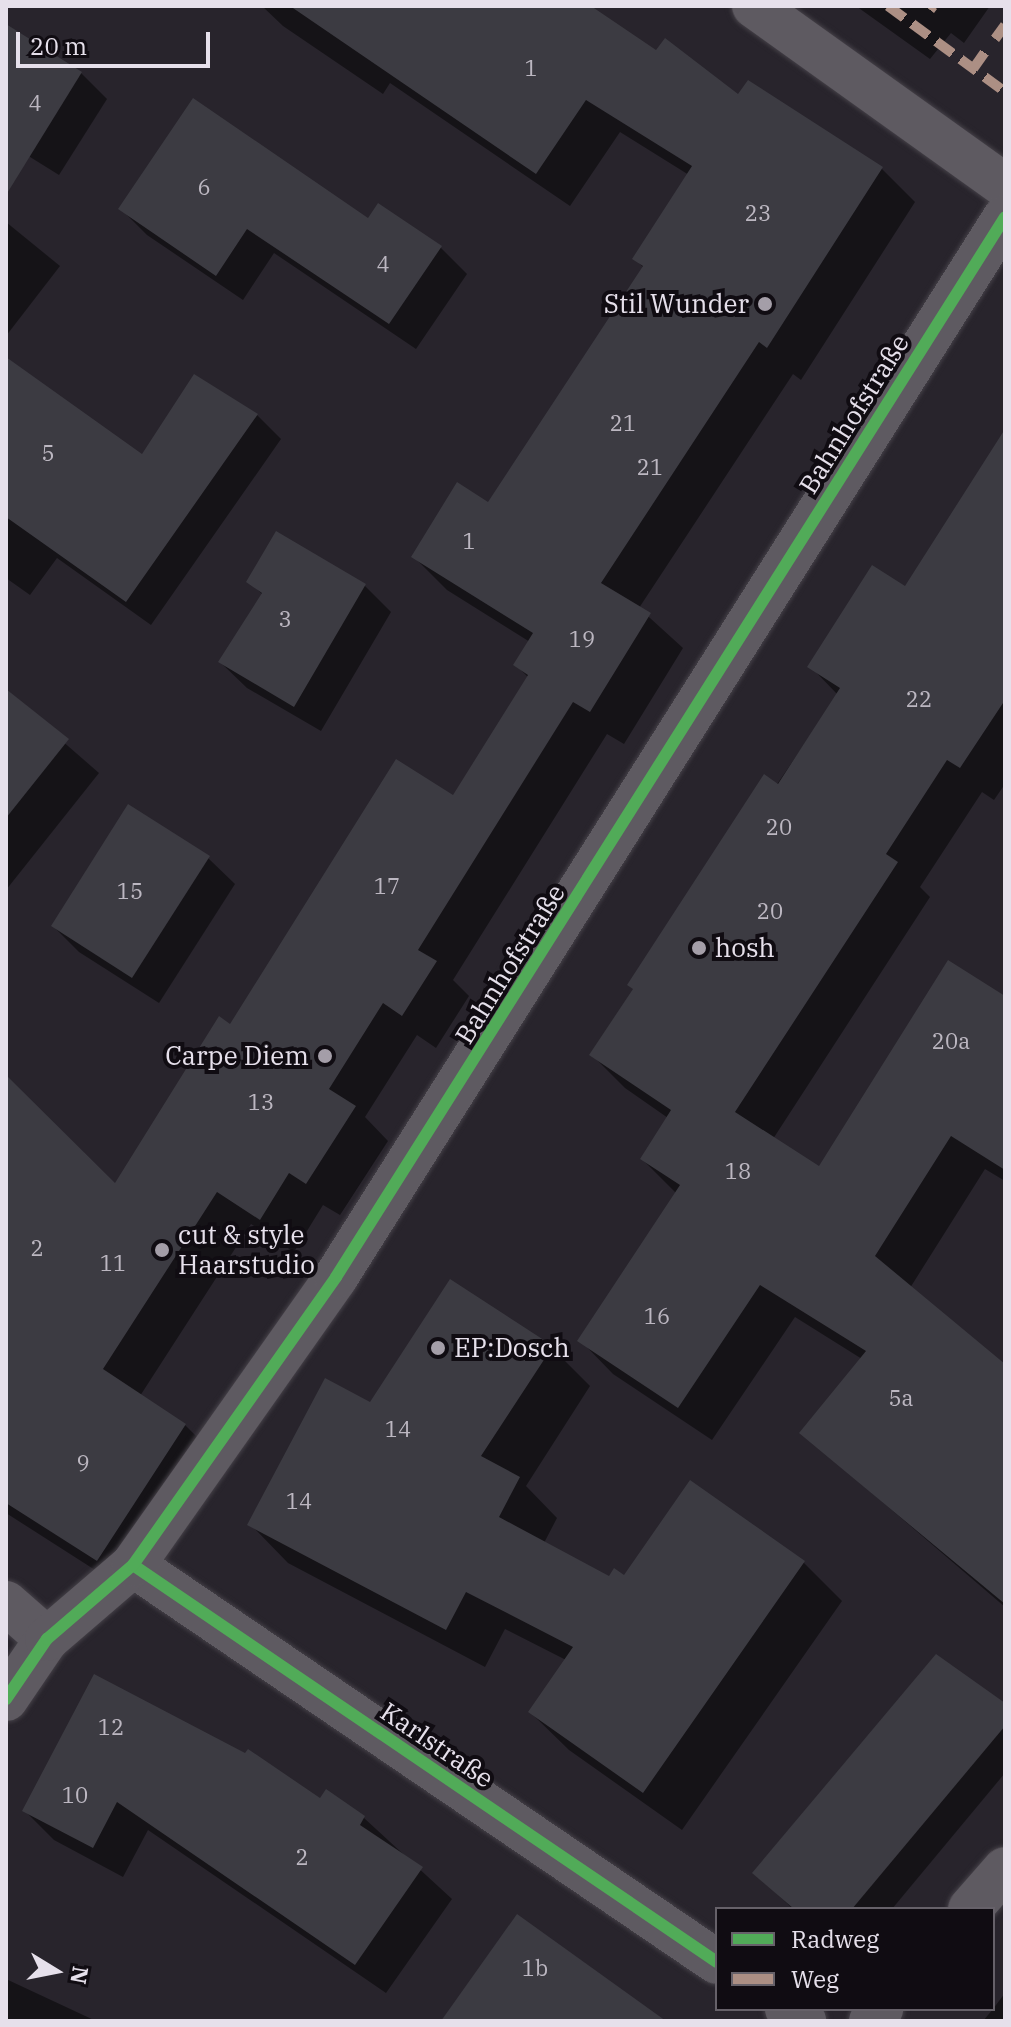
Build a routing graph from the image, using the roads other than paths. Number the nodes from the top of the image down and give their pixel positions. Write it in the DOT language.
graph roads {
  1 [pos="754,6"];
  2 [pos="1005,186"];
  3 [pos="1005,217"];
  4 [pos="133,1565"];
  5 [pos="6,1603"];
  6 [pos="47,1639"];
  7 [pos="6,1699"];
  8 [pos="1005,1869"];
  9 [pos="972,1907"];
  10 [pos="715,1961"];
  1 -- 2 [label="street"];
  3 -- 4 [label="street, Bahnhofstraße"];
  4 -- 6 [label="street, Bahnhofstraße"];
  4 -- 10 [label="street, Karlstraße"];
  5 -- 6 [label="street"];
  6 -- 7 [label="street, Bahnhofstraße"];
  8 -- 9 [label="street"];
}
